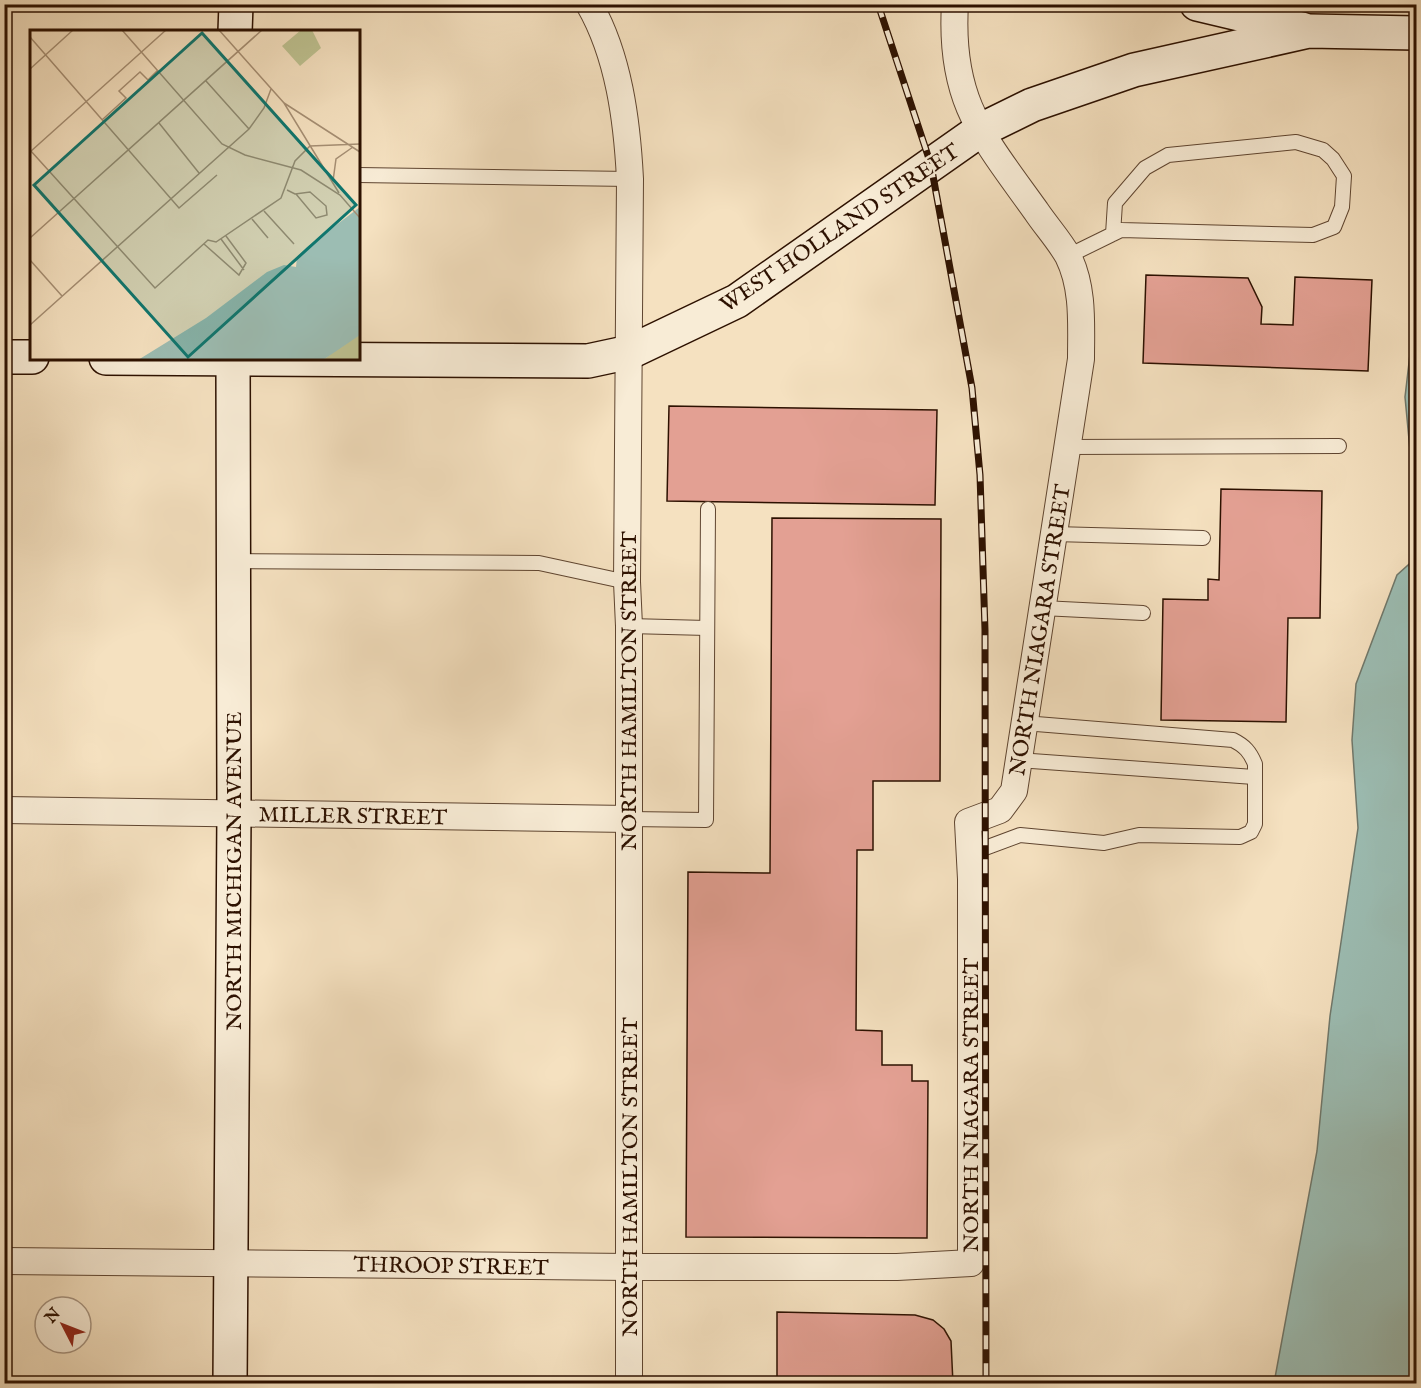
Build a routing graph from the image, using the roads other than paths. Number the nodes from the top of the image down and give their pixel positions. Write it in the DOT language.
graph roads {
  1 [pos="236,4"];
  2 [pos="590,4"];
  3 [pos="955,4"];
  4 [pos="1208,5"];
  5 [pos="236,30"];
  6 [pos="1309,31"];
  7 [pos="1416,33"];
  8 [pos="979,131"];
  9 [pos="360,175"];
  10 [pos="630,179"];
  11 [pos="1113,234"];
  12 [pos="1068,256"];
  13 [pos="630,352"];
  14 [pos="4,357"];
  15 [pos="30,357"];
  16 [pos="233,360"];
  17 [pos="360,360"];
  18 [pos="1339,446"];
  19 [pos="1067,447"];
  20 [pos="708,509"];
  21 [pos="1054,534"];
  22 [pos="1203,538"];
  23 [pos="233,561"];
  24 [pos="627,582"];
  25 [pos="1042,608"];
  26 [pos="1143,613"];
  27 [pos="629,626"];
  28 [pos="707,628"];
  29 [pos="1024,723"];
  30 [pos="1018,760"];
  31 [pos="1254,777"];
  32 [pos="4,810"];
  33 [pos="234,813"];
  34 [pos="629,819"];
  35 [pos="969,854"];
  36 [pos="4,1261"];
  37 [pos="230,1262"];
  38 [pos="630,1267"];
  39 [pos="897,1267"];
  40 [pos="230,1383"];
  41 [pos="629,1383"];
  1 -- 5 [label="main road"];
  2 -- 10 [label="street, NORTH HAMILTON STREET"];
  3 -- 8 [label="street, NORTH NIAGARA STREET"];
  4 -- 6 [label="main road"];
  6 -- 7 [label="main road"];
  6 -- 8 [label="main road, WEST HOLLAND STREET"];
  8 -- 12 [label="street, NORTH NIAGARA STREET"];
  8 -- 13 [label="main road, WEST HOLLAND STREET"];
  9 -- 10 [label="lane"];
  10 -- 13 [label="street, NORTH HAMILTON STREET"];
  11 -- 11 [label="lane"];
  11 -- 12 [label="lane"];
  12 -- 19 [label="street, NORTH NIAGARA STREET"];
  13 -- 17 [label="main road, WEST HOLLAND STREET"];
  13 -- 24 [label="street, NORTH HAMILTON STREET"];
  14 -- 15 [label="main road"];
  16 -- 23 [label="main road, NORTH MICHIGAN AVENUE"];
  18 -- 19 [label="lane"];
  19 -- 21 [label="street, NORTH NIAGARA STREET"];
  20 -- 28 [label="lane"];
  21 -- 22 [label="lane"];
  21 -- 25 [label="street, NORTH NIAGARA STREET"];
  23 -- 24 [label="lane"];
  23 -- 33 [label="main road, NORTH MICHIGAN AVENUE"];
  24 -- 27 [label="street, NORTH HAMILTON STREET"];
  25 -- 26 [label="lane"];
  25 -- 29 [label="street, NORTH NIAGARA STREET"];
  27 -- 28 [label="lane"];
  27 -- 34 [label="street, NORTH HAMILTON STREET"];
  28 -- 34 [label="lane"];
  29 -- 30 [label="street, NORTH NIAGARA STREET"];
  29 -- 31 [label="lane"];
  30 -- 31 [label="lane"];
  30 -- 35 [label="street, NORTH NIAGARA STREET"];
  31 -- 35 [label="lane"];
  32 -- 33 [label="street, MILLER STREET"];
  33 -- 34 [label="street, MILLER STREET"];
  33 -- 37 [label="main road, NORTH MICHIGAN AVENUE"];
  34 -- 38 [label="street, NORTH HAMILTON STREET"];
  35 -- 39 [label="street, NORTH NIAGARA STREET"];
  36 -- 37 [label="street, THROOP STREET"];
  37 -- 38 [label="street, THROOP STREET"];
  37 -- 40 [label="main road, NORTH MICHIGAN AVENUE"];
  38 -- 39 [label="street, THROOP STREET"];
  38 -- 41 [label="street, NORTH HAMILTON STREET"];
}
